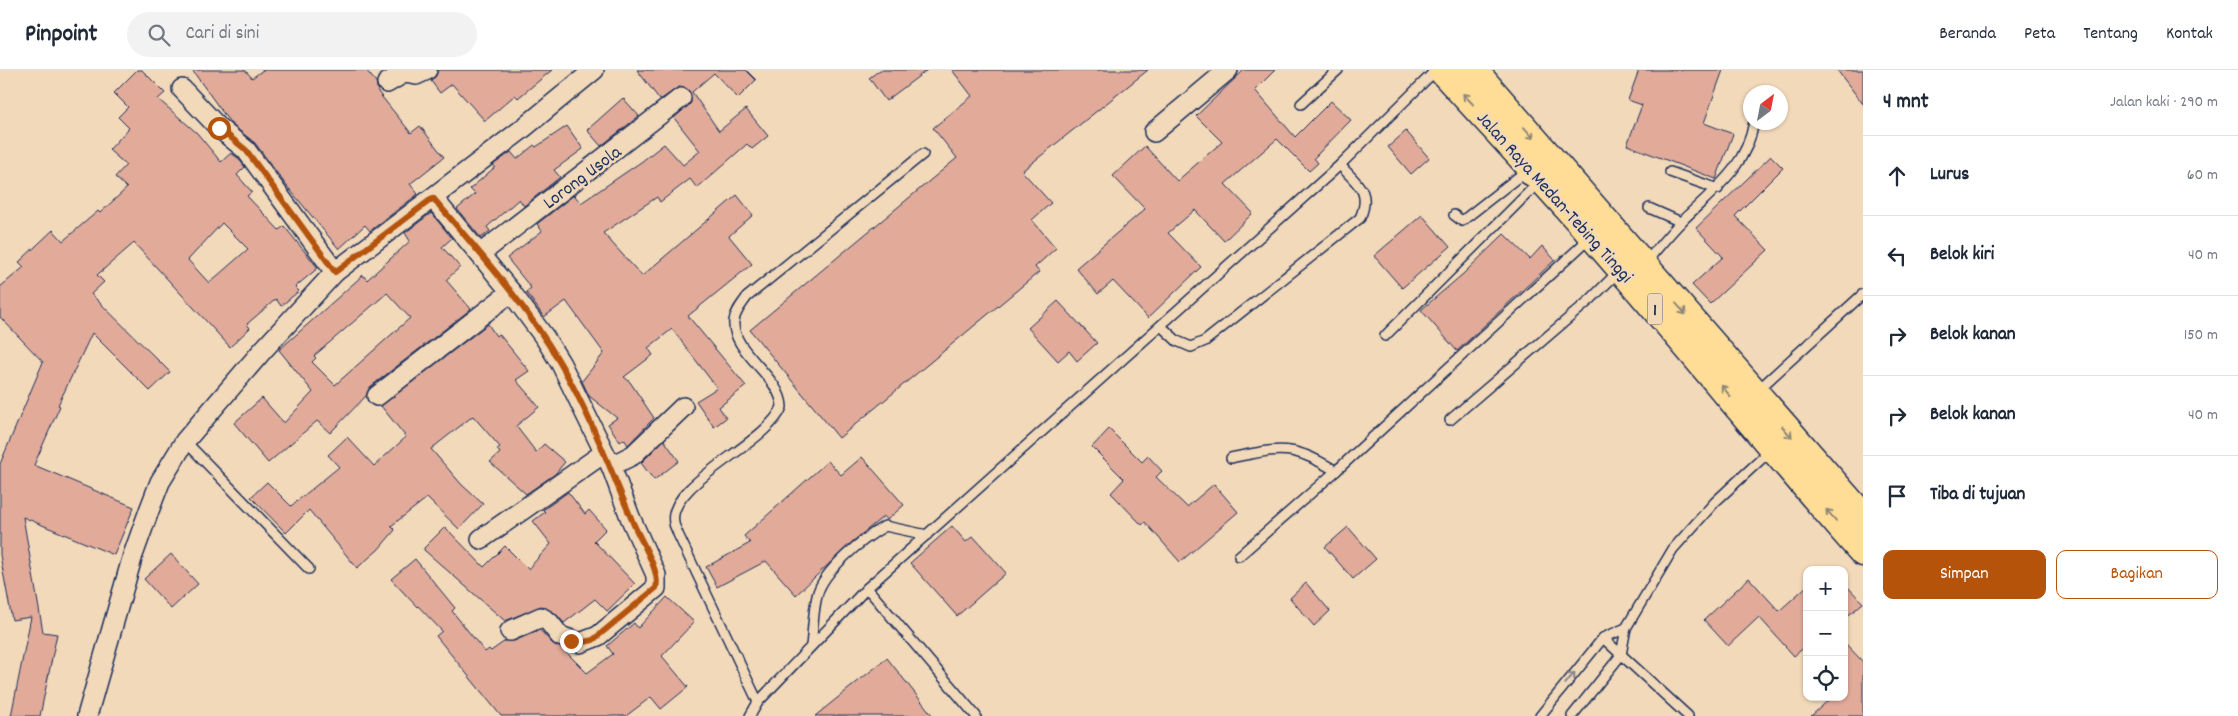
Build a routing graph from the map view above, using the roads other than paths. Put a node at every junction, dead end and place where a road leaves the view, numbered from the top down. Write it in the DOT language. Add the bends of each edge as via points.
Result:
graph roads {
  1 [pos="426,70"];
  2 [pos="594,70"];
  3 [pos="1228,70"];
  4 [pos="1338,70"];
  5 [pos="1436,70"];
  6 [pos="1442,70"];
  7 [pos="1473,70"];
  8 [pos="387,83"];
  9 [pos="182,90"];
  10 [pos="681,98"];
  11 [pos="1302,104"];
  12 [pos="1752,130"];
  13 [pos="1154,132"];
  14 [pos="923,154"];
  15 [pos="1340,165"];
  16 [pos="1670,172"];
  17 [pos="1538,183"];
  18 [pos="1718,189"];
  19 [pos="433,198"];
  20 [pos="1649,208"];
  21 [pos="1454,216"];
  22 [pos="1681,222"];
  23 [pos="1593,236"];
  24 [pos="480,254"];
  25 [pos="1632,267"];
  26 [pos="335,272"];
  27 [pos="510,292"];
  28 [pos="1863,294"];
  29 [pos="1161,326"];
  30 [pos="1385,336"];
  31 [pos="1754,394"];
  32 [pos="376,396"];
  33 [pos="683,407"];
  34 [pos="1450,420"];
  35 [pos="185,441"];
  36 [pos="1772,449"];
  37 [pos="1232,458"];
  38 [pos="608,460"];
  39 [pos="1336,471"];
  40 [pos="1863,517"];
  41 [pos="927,535"];
  42 [pos="481,538"];
  43 [pos="1863,552"];
  44 [pos="1239,556"];
  45 [pos="309,569"];
  46 [pos="867,588"];
  47 [pos="1626,628"];
  48 [pos="510,631"];
  49 [pos="1602,638"];
  50 [pos="811,646"];
  51 [pos="1621,655"];
  52 [pos="758,702"];
  53 [pos="87,716"];
  54 [pos="750,716"];
  55 [pos="976,716"];
  56 [pos="1540,716"];
  57 [pos="1572,716"];
  58 [pos="1688,716"];
  1 -- 8 [label="street" via="416,76 404,73"];
  2 -- 19 [label="street"];
  3 -- 13 [label="street"];
  4 -- 11 [label="lane"];
  5 -- 15 [label="lane"];
  17 -- 6 [label="highway, Jalan Raya Medan-Tebing Tinggi / 1, one-way"];
  7 -- 25 [label="highway, Jalan Raya Medan-Tebing Tinggi / 1, one-way"];
  9 -- 26 [label="street" via="246,150"];
  10 -- 24 [label="street, Lorong Usola"];
  12 -- 18 [label="lane" via="1744,155"];
  14 -- 52 [label="lane" via="747,297 734,321 736,332 742,346 779,392 782,407 771,425 685,492 675,509 674,522 678,534"];
  15 -- 29 [label="lane"];
  15 -- 29 [label="lane" via="1363,190 1366,204 1360,218 1206,341 1191,347 1177,341"];
  16 -- 18 [label="lane"];
  17 -- 21 [label="lane" via="1521,176 1462,221"];
  17 -- 23 [label="highway, Jalan Raya Medan-Tebing Tinggi / 1"];
  17 -- 30 [label="lane"];
  18 -- 22 [label="lane"];
  19 -- 24 [label="street"];
  19 -- 26 [label="street"];
  20 -- 22 [label="lane"];
  22 -- 25 [label="lane"];
  23 -- 25 [label="highway, Jalan Raya Medan-Tebing Tinggi / 1"];
  23 -- 39 [label="lane"];
  24 -- 27 [label="street"];
  25 -- 31 [label="highway, Jalan Raya Medan-Tebing Tinggi / 1, one-way"];
  25 -- 34 [label="lane"];
  36 -- 25 [label="highway, Jalan Raya Medan-Tebing Tinggi / 1, one-way"];
  26 -- 35 [label="street"];
  27 -- 32 [label="street"];
  27 -- 38 [label="street" via="562,364"];
  28 -- 31 [label="lane"];
  29 -- 41 [label="lane"];
  31 -- 40 [label="highway, Jalan Raya Medan-Tebing Tinggi / 1, one-way"];
  33 -- 38 [label="street" via="633,455"];
  35 -- 45 [label="lane"];
  35 -- 53 [label="street" via="160,482 133,555"];
  43 -- 36 [label="highway, Jalan Raya Medan-Tebing Tinggi / 1, one-way"];
  36 -- 47 [label="lane" via="1716,502 1673,549"];
  37 -- 39 [label="lane" via="1276,450 1289,451 1304,454"];
  38 -- 42 [label="street"];
  38 -- 48 [label="street" via="656,575 656,588 598,636 587,641 580,643 560,636 541,617"];
  39 -- 44 [label="lane"];
  41 -- 46 [label="lane"];
  41 -- 50 [label="lane" via="885,526 834,566 823,579 817,595"];
  46 -- 50 [label="lane"];
  46 -- 55 [label="lane"];
  47 -- 49 [label="lane"];
  47 -- 51 [label="lane"];
  49 -- 51 [label="lane"];
  56 -- 49 [label="lane, one-way"];
  50 -- 52 [label="lane"];
  51 -- 57 [label="lane"];
  51 -- 58 [label="lane"];
  52 -- 54 [label="lane"];
}
